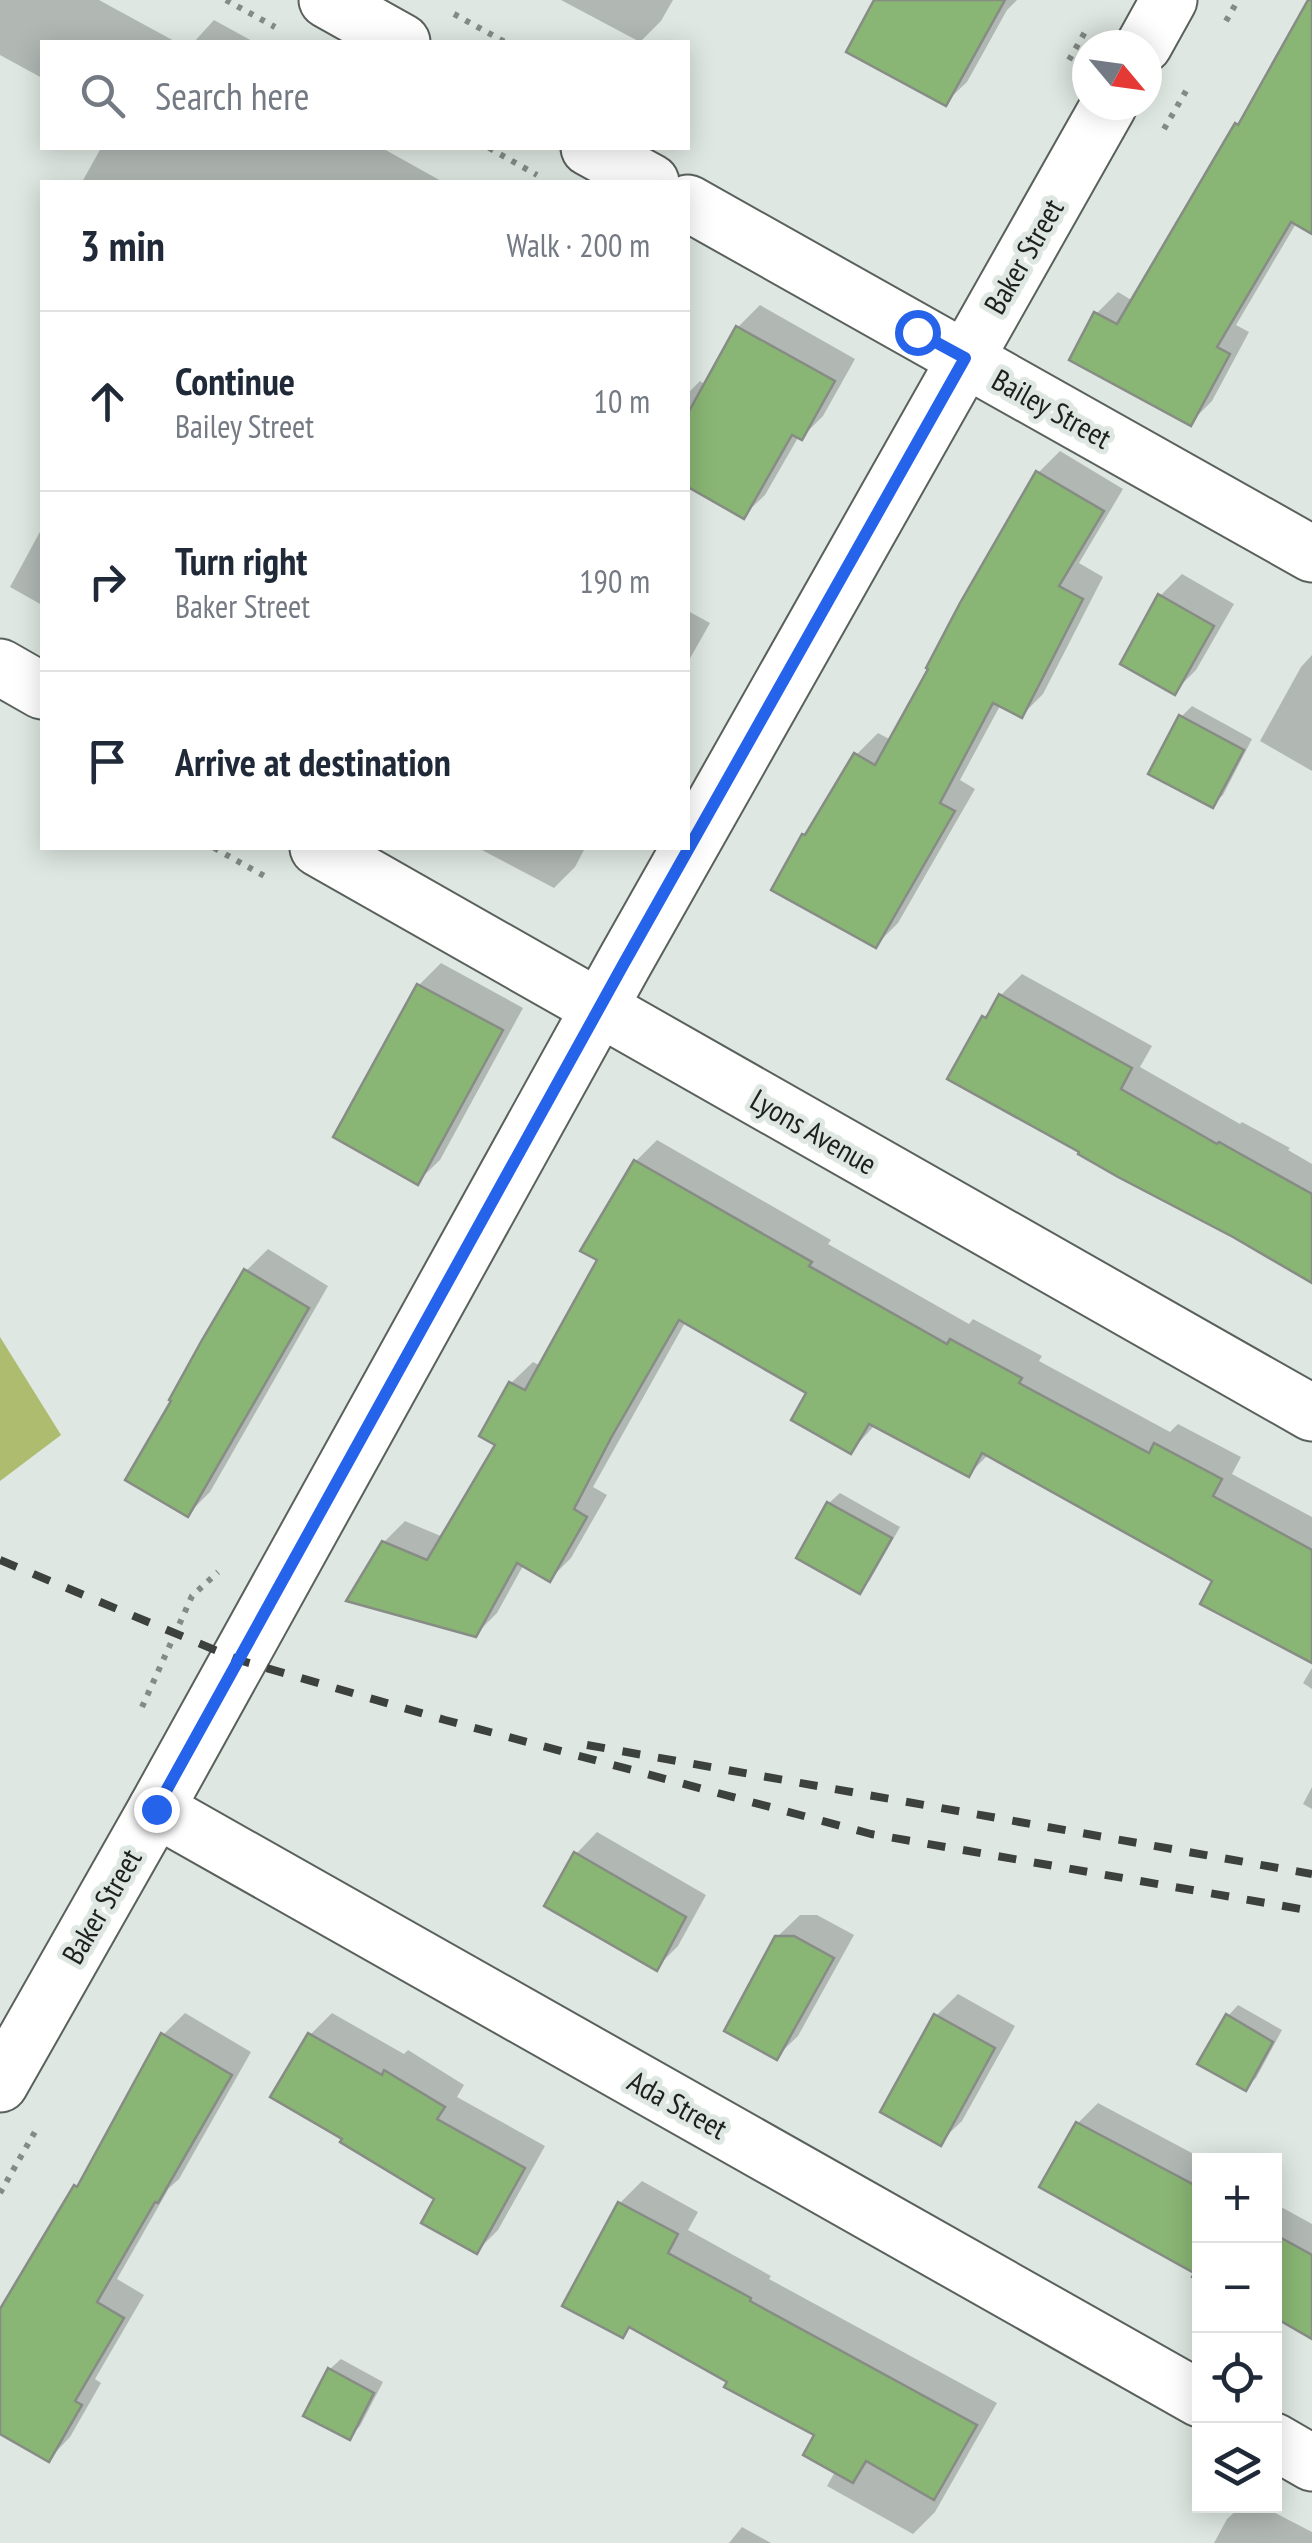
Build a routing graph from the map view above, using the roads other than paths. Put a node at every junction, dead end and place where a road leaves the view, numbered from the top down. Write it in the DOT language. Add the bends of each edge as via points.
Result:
graph roads {
  1 [pos="1169,0"];
  2 [pos="307,17"];
  3 [pos="1152,30"];
  4 [pos="394,40"];
  5 [pos="1100,120"];
  6 [pos="593,150"];
  7 [pos="647,180"];
  8 [pos="690,204"];
  9 [pos="965,358"];
  10 [pos="1312,554"];
  11 [pos="0,667"];
  12 [pos="40,690"];
  13 [pos="690,846"];
  14 [pos="322,850"];
  15 [pos="688,850"];
  16 [pos="599,1008"];
  17 [pos="1312,1413"];
  18 [pos="156,1809"];
  19 [pos="0,2084"];
  20 [pos="1192,2394"];
  21 [pos="1282,2446"];
  22 [pos="1312,2463"];
  1 -- 3 [label="street"];
  2 -- 4 [label="street"];
  5 -- 9 [label="street, Baker Street"];
  6 -- 7 [label="street"];
  8 -- 9 [label="street, Bailey Street"];
  9 -- 10 [label="street, Bailey Street"];
  9 -- 13 [label="street, Baker Street"];
  11 -- 12 [label="street"];
  14 -- 16 [label="street, Lyons Avenue"];
  15 -- 16 [label="street, Baker Street"];
  16 -- 17 [label="street, Lyons Avenue"];
  16 -- 18 [label="street, Baker Street"];
  18 -- 19 [label="street, Baker Street"];
  18 -- 20 [label="street, Ada Street"];
  21 -- 22 [label="street"];
}
